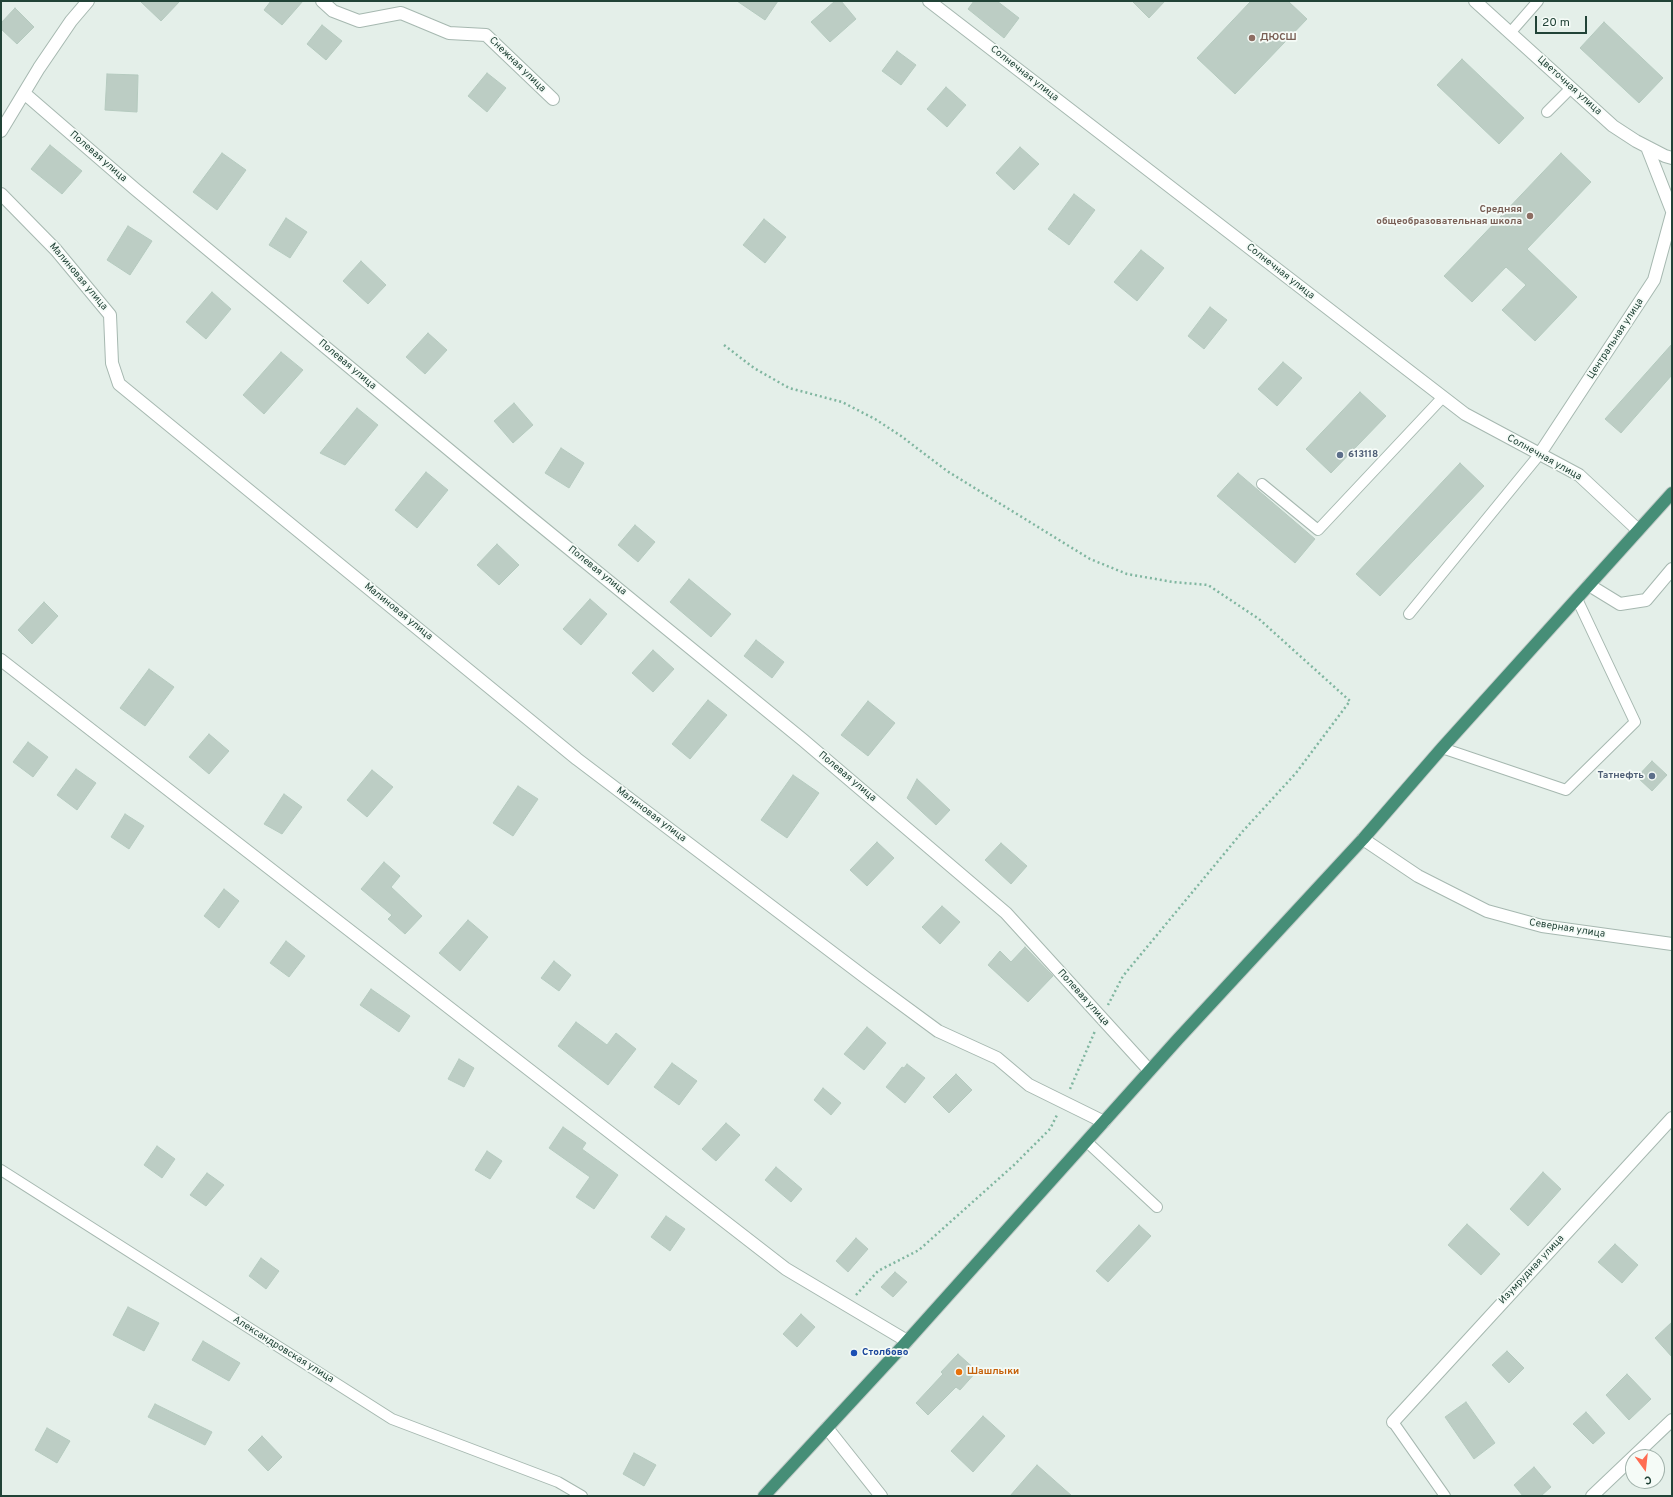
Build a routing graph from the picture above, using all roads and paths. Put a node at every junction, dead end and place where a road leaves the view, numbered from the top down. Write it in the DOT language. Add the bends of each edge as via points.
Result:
graph roads {
  1 [pos="88,1"];
  2 [pos="322,1"];
  3 [pos="929,1"];
  4 [pos="1475,1"];
  5 [pos="1538,1"];
  6 [pos="1510,33"];
  7 [pos="1571,88"];
  8 [pos="24,93"];
  9 [pos="553,100"];
  10 [pos="1547,112"];
  11 [pos="1,131"];
  12 [pos="1647,147"];
  13 [pos="1672,158"];
  14 [pos="1,194"];
  15 [pos="1672,213"];
  16 [pos="724,345"];
  17 [pos="1443,397"];
  18 [pos="1539,455"];
  19 [pos="1262,484"];
  20 [pos="1672,493"];
  21 [pos="1638,530"];
  22 [pos="1672,569"];
  23 [pos="1589,585"];
  24 [pos="1577,598"];
  25 [pos="1409,614"];
  26 [pos="1,660"];
  27 [pos="1442,748"];
  28 [pos="1363,839"];
  29 [pos="1672,944"];
  30 [pos="1101,1018"];
  31 [pos="1149,1070"];
  32 [pos="1064,1102"];
  33 [pos="1672,1118"];
  34 [pos="1104,1122"];
  35 [pos="1086,1141"];
  36 [pos="1,1170"];
  37 [pos="1157,1206"];
  38 [pos="845,1304"];
  39 [pos="907,1341"];
  40 [pos="1672,1420"];
  41 [pos="1393,1422"];
  42 [pos="827,1428"];
  43 [pos="582,1496"];
  44 [pos="764,1496"];
  45 [pos="881,1496"];
  46 [pos="1445,1496"];
  47 [pos="1592,1496"];
  1 -- 8 [label="street" via="71,21"];
  2 -- 9 [label="street, Снежная улица" via="332,11 359,21 401,12 449,33 486,35"];
  3 -- 17 [label="street, Солнечная улица"];
  4 -- 6 [label="street, Цветочная улица"];
  5 -- 6 [label="lane"];
  6 -- 7 [label="street, Цветочная улица"];
  7 -- 10 [label="lane"];
  7 -- 12 [label="street, Цветочная улица" via="1613,126"];
  8 -- 11 [label="street"];
  8 -- 30 [label="street, Полевая улица" via="135,189 803,740 1006,913"];
  12 -- 13 [label="street, Цветочная улица"];
  12 -- 15 [label="street"];
  14 -- 32 [label="street, Малиновая улица" via="56,250 110,315 112,363 118,384 577,759 938,1031 997,1058 1029,1085"];
  15 -- 18 [label="street, Центральная улица" via="1654,280"];
  16 -- 30 [label="path" via="754,368 789,388 842,402 875,419 947,471 1090,559 1126,574 1208,585 1259,619 1350,701 1296,773 1243,831 1123,976"];
  17 -- 18 [label="street, Солнечная улица" via="1465,414"];
  17 -- 19 [label="lane" via="1318,530"];
  18 -- 21 [label="street, Солнечная улица" via="1579,475"];
  18 -- 25 [label="lane"];
  20 -- 21 [label="highway"];
  21 -- 23 [label="highway"];
  22 -- 23 [label="street" via="1646,600 1620,604"];
  23 -- 24 [label="highway"];
  24 -- 27 [label="highway"];
  24 -- 27 [label="lane" via="1635,722 1566,790"];
  26 -- 38 [label="street" via="786,1269"];
  27 -- 28 [label="highway"];
  28 -- 29 [label="street, Северная улица" via="1418,876 1488,911 1542,926"];
  28 -- 31 [label="highway"];
  30 -- 31 [label="street, Полевая улица"];
  30 -- 32 [label="path"];
  31 -- 34 [label="highway"];
  32 -- 34 [label="street, Малиновая улица"];
  32 -- 38 [label="path" via="1050,1129 1014,1165 919,1250 878,1271"];
  33 -- 41 [label="street, Изумрудная улица"];
  34 -- 35 [label="highway"];
  35 -- 37 [label="lane"];
  35 -- 39 [label="highway"];
  36 -- 43 [label="lane, Александровская улица" via="392,1418 558,1482"];
  38 -- 39 [label="street"];
  39 -- 42 [label="highway"];
  40 -- 47 [label="street"];
  41 -- 46 [label="lane"];
  42 -- 44 [label="highway"];
  42 -- 45 [label="street"];
}
